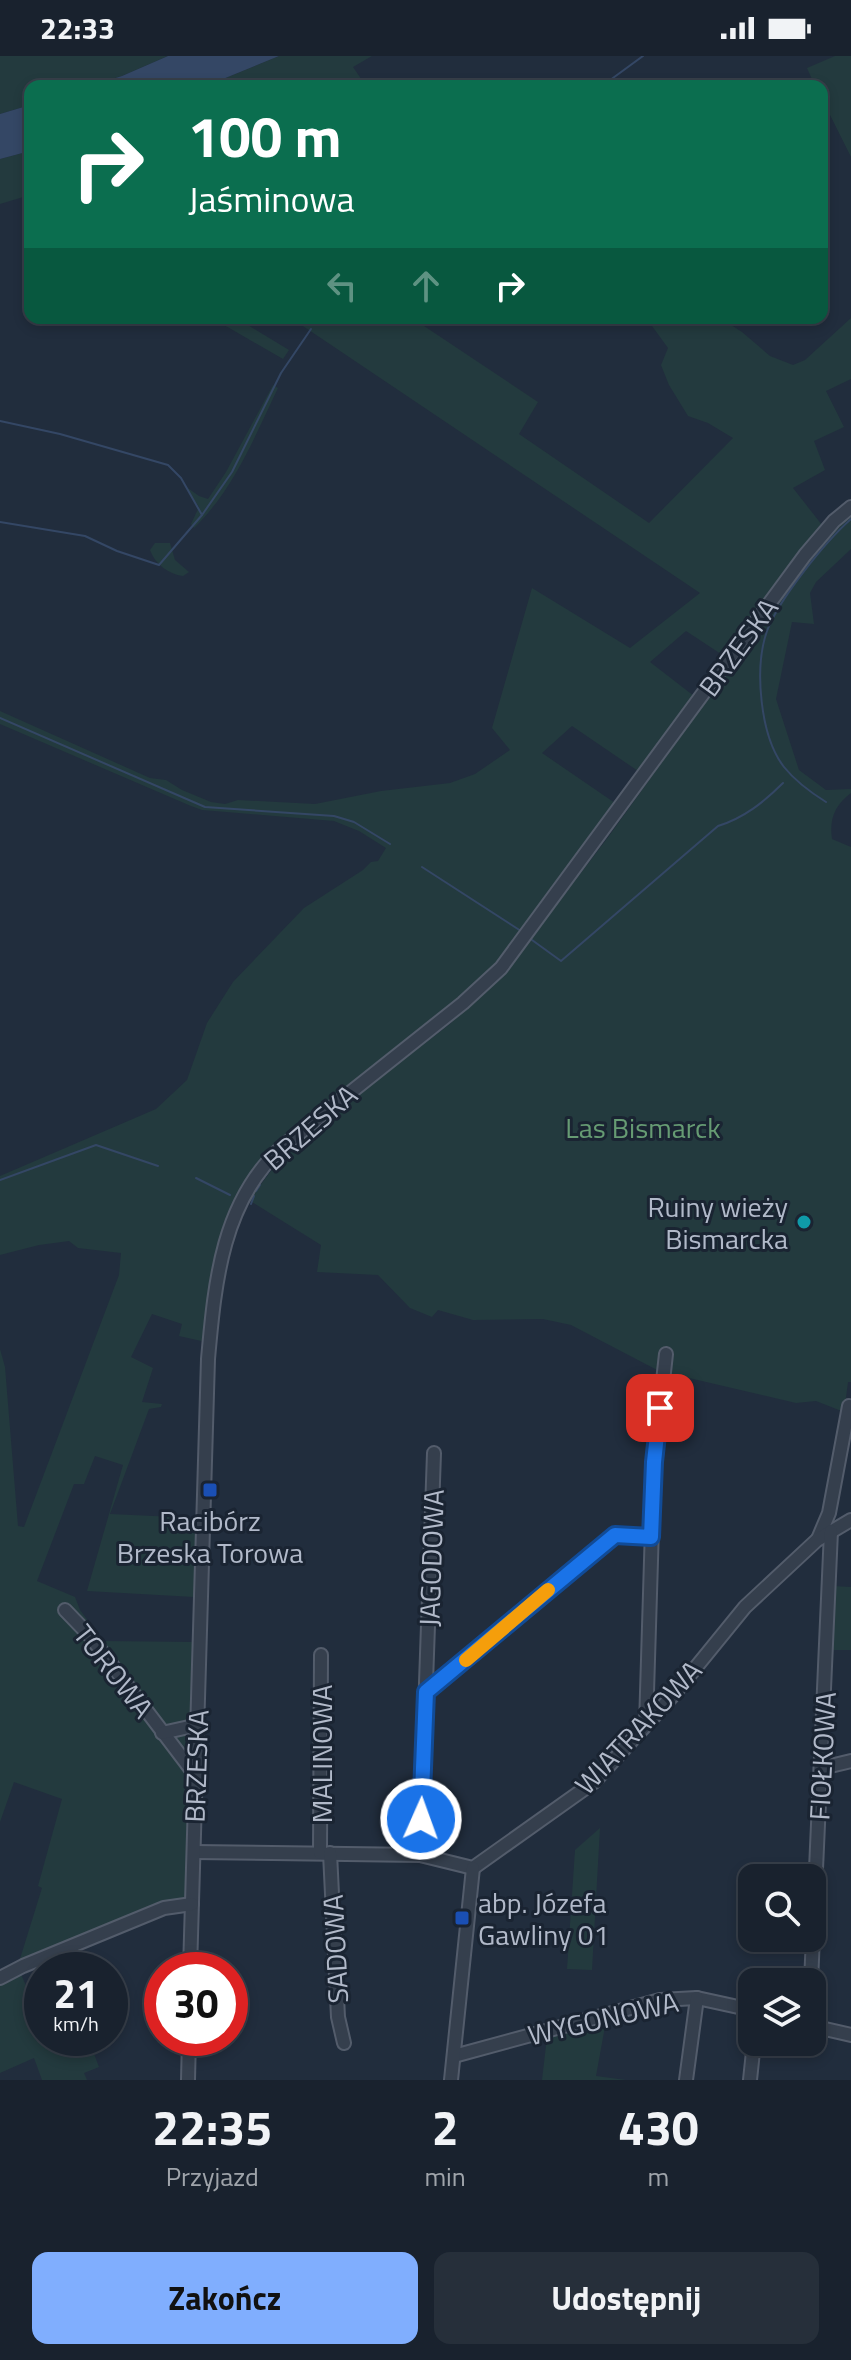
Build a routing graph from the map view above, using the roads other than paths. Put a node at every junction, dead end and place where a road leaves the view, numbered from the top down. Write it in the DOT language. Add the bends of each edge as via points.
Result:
graph roads {
  1 [pos="851,507"];
  2 [pos="666,1354"];
  3 [pos="849,1406"];
  4 [pos="434,1453"];
  5 [pos="829,1513"];
  6 [pos="841,1525"];
  7 [pos="651,1537"];
  8 [pos="817,1540"];
  9 [pos="65,1610"];
  10 [pos="321,1655"];
  11 [pos="426,1692"];
  12 [pos="198,1725"];
  13 [pos="646,1725"];
  14 [pos="162,1733"];
  15 [pos="851,1761"];
  16 [pos="822,1768"];
  17 [pos="196,1776"];
  18 [pos="194,1852"];
  19 [pos="325,1853"];
  20 [pos="420,1855"];
  21 [pos="473,1868"];
  22 [pos="192,1904"];
  23 [pos="191,1952"];
  24 [pos="812,1968"];
  25 [pos="0,1978"];
  26 [pos="697,1998"];
  27 [pos="738,2007"];
  28 [pos="826,2029"];
  29 [pos="851,2035"];
  30 [pos="344,2043"];
  31 [pos="189,2056"];
  32 [pos="454,2056"];
  33 [pos="753,2056"];
  34 [pos="188,2080"];
  35 [pos="451,2080"];
  36 [pos="686,2080"];
  37 [pos="750,2080"];
  1 -- 12 [label="street, BRZESKA" via="805,555 501,968 283,1146 246,1189 222,1256 208,1359"];
  2 -- 7 [label="street"];
  3 -- 5 [label="street, WIATRAKOWA"];
  4 -- 11 [label="street, JAGODOWA"];
  5 -- 6 [label="street"];
  5 -- 8 [label="street, WIATRAKOWA"];
  6 -- 8 [label="street, WIATRAKOWA"];
  6 -- 16 [label="street, FIOŁKOWA"];
  7 -- 11 [label="street" via="615,1535"];
  7 -- 13 [label="street"];
  8 -- 13 [label="street, WIATRAKOWA" via="745,1607"];
  9 -- 14 [label="street, TOROWA"];
  10 -- 19 [label="street, MALINOWA"];
  11 -- 20 [label="street, JAGODOWA"];
  12 -- 14 [label="street, TOROWA"];
  12 -- 17 [label="street, BRZESKA"];
  13 -- 21 [label="street, WIATRAKOWA" via="594,1782"];
  14 -- 17 [label="street, TOROWA"];
  15 -- 16 [label="street"];
  16 -- 24 [label="street, FIOŁKOWA"];
  17 -- 18 [label="street, BRZESKA"];
  18 -- 19 [label="street"];
  18 -- 22 [label="street, BRZESKA"];
  19 -- 20 [label="street"];
  19 -- 30 [label="street, SADOWA"];
  20 -- 21 [label="street"];
  21 -- 32 [label="street"];
  22 -- 23 [label="street, BRZESKA"];
  22 -- 25 [label="street" via="164,1908"];
  26 -- 27 [label="street, WYGONOWA"];
  26 -- 32 [label="street, WYGONOWA" via="660,2000"];
  26 -- 36 [label="street"];
  28 -- 29 [label="street"];
  31 -- 34 [label="street"];
  32 -- 35 [label="street"];
  33 -- 37 [label="street"];
}
